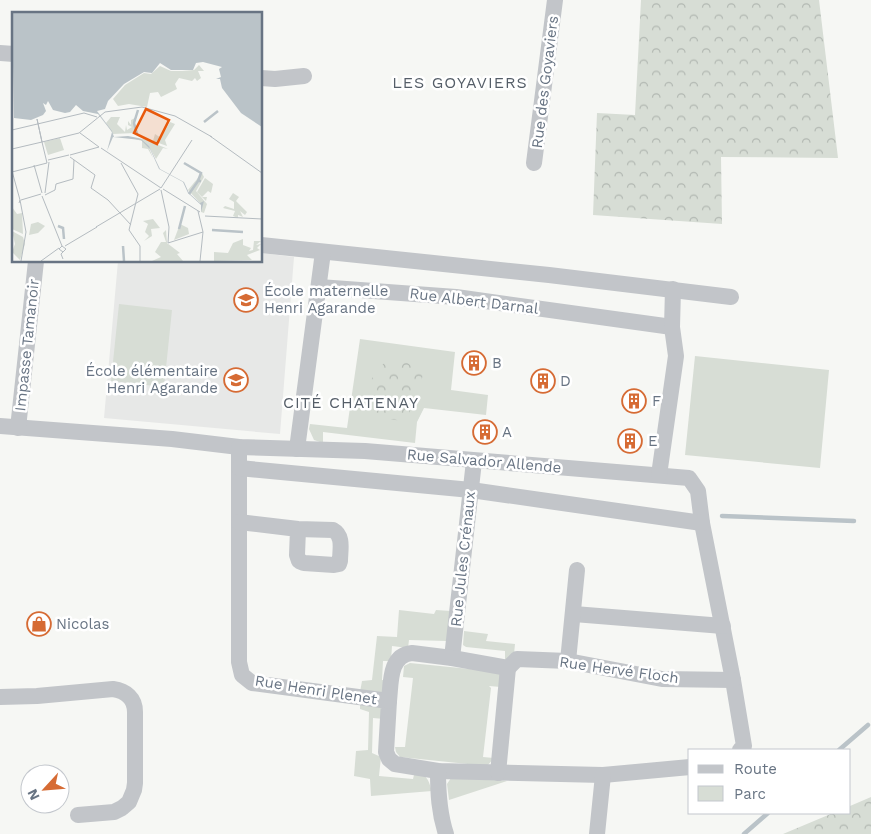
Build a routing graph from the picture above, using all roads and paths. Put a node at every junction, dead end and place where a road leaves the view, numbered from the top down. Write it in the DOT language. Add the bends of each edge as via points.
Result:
graph roads {
  1 [pos="555,0"];
  2 [pos="304,76"];
  3 [pos="262,78"];
  4 [pos="534,163"];
  5 [pos="262,245"];
  6 [pos="323,252"];
  7 [pos="36,262"];
  8 [pos="319,287"];
  9 [pos="673,290"];
  10 [pos="731,297"];
  11 [pos="672,327"];
  12 [pos="0,426"];
  13 [pos="18,428"];
  14 [pos="239,447"];
  15 [pos="297,449"];
  16 [pos="474,460"];
  17 [pos="239,468"];
  18 [pos="659,475"];
  19 [pos="471,490"];
  20 [pos="239,522"];
  21 [pos="702,523"];
  22 [pos="298,529"];
  23 [pos="577,570"];
  24 [pos="574,614"];
  25 [pos="723,626"];
  26 [pos="452,658"];
  27 [pos="568,661"];
  28 [pos="508,668"];
  29 [pos="733,680"];
  30 [pos="0,697"];
  31 [pos="389,701"];
  32 [pos="741,749"];
  33 [pos="688,767"];
  34 [pos="438,771"];
  35 [pos="498,773"];
  36 [pos="603,775"];
  37 [pos="78,815"];
  38 [pos="446,834"];
  39 [pos="598,834"];
  1 -- 4 [label="street, Rue des Goyaviers"];
  2 -- 3 [label="street"];
  5 -- 6 [label="street"];
  6 -- 8 [label="street"];
  6 -- 9 [label="street"];
  7 -- 13 [label="street, Impasse Tamanoir"];
  8 -- 11 [label="street, Rue Albert Darnal" via="456,297"];
  8 -- 15 [label="street"];
  9 -- 10 [label="street"];
  9 -- 11 [label="street"];
  11 -- 18 [label="street" via="676,356"];
  12 -- 13 [label="street, Rue Salvador Allende"];
  13 -- 14 [label="street, Rue Salvador Allende"];
  14 -- 15 [label="street, Rue Salvador Allende"];
  14 -- 17 [label="street, Rue Henri Plenet"];
  15 -- 16 [label="street, Rue Salvador Allende"];
  16 -- 18 [label="street, Rue Salvador Allende"];
  16 -- 19 [label="street, Rue Jules Crénaux"];
  17 -- 19 [label="street"];
  17 -- 20 [label="street, Rue Henri Plenet"];
  18 -- 21 [label="street, Rue Salvador Allende" via="689,478 698,491"];
  19 -- 21 [label="street"];
  19 -- 26 [label="street, Rue Jules Crénaux"];
  20 -- 22 [label="street"];
  20 -- 31 [label="street, Rue Henri Plenet" via="239,662 242,675 252,683"];
  21 -- 25 [label="street, Rue Salvador Allende"];
  23 -- 24 [label="street"];
  24 -- 25 [label="street"];
  24 -- 27 [label="street"];
  25 -- 29 [label="street, Rue Salvador Allende"];
  26 -- 28 [label="street"];
  26 -- 31 [label="street" via="406,653 392,670"];
  27 -- 28 [label="street, Rue Hervé Floch" via="518,659"];
  27 -- 29 [label="street, Rue Hervé Floch" via="662,679"];
  28 -- 35 [label="street"];
  29 -- 32 [label="street, Rue Salvador Allende" via="744,746"];
  30 -- 37 [label="street" via="113,689 124,691 131,698 136,712 132,796 118,810"];
  31 -- 34 [label="street, Rue Henri Plenet" via="385,748 389,759 400,766"];
  33 -- 36 [label="street"];
  34 -- 35 [label="street"];
  34 -- 38 [label="street" via="441,819"];
  35 -- 36 [label="street"];
  36 -- 39 [label="street"];
}
